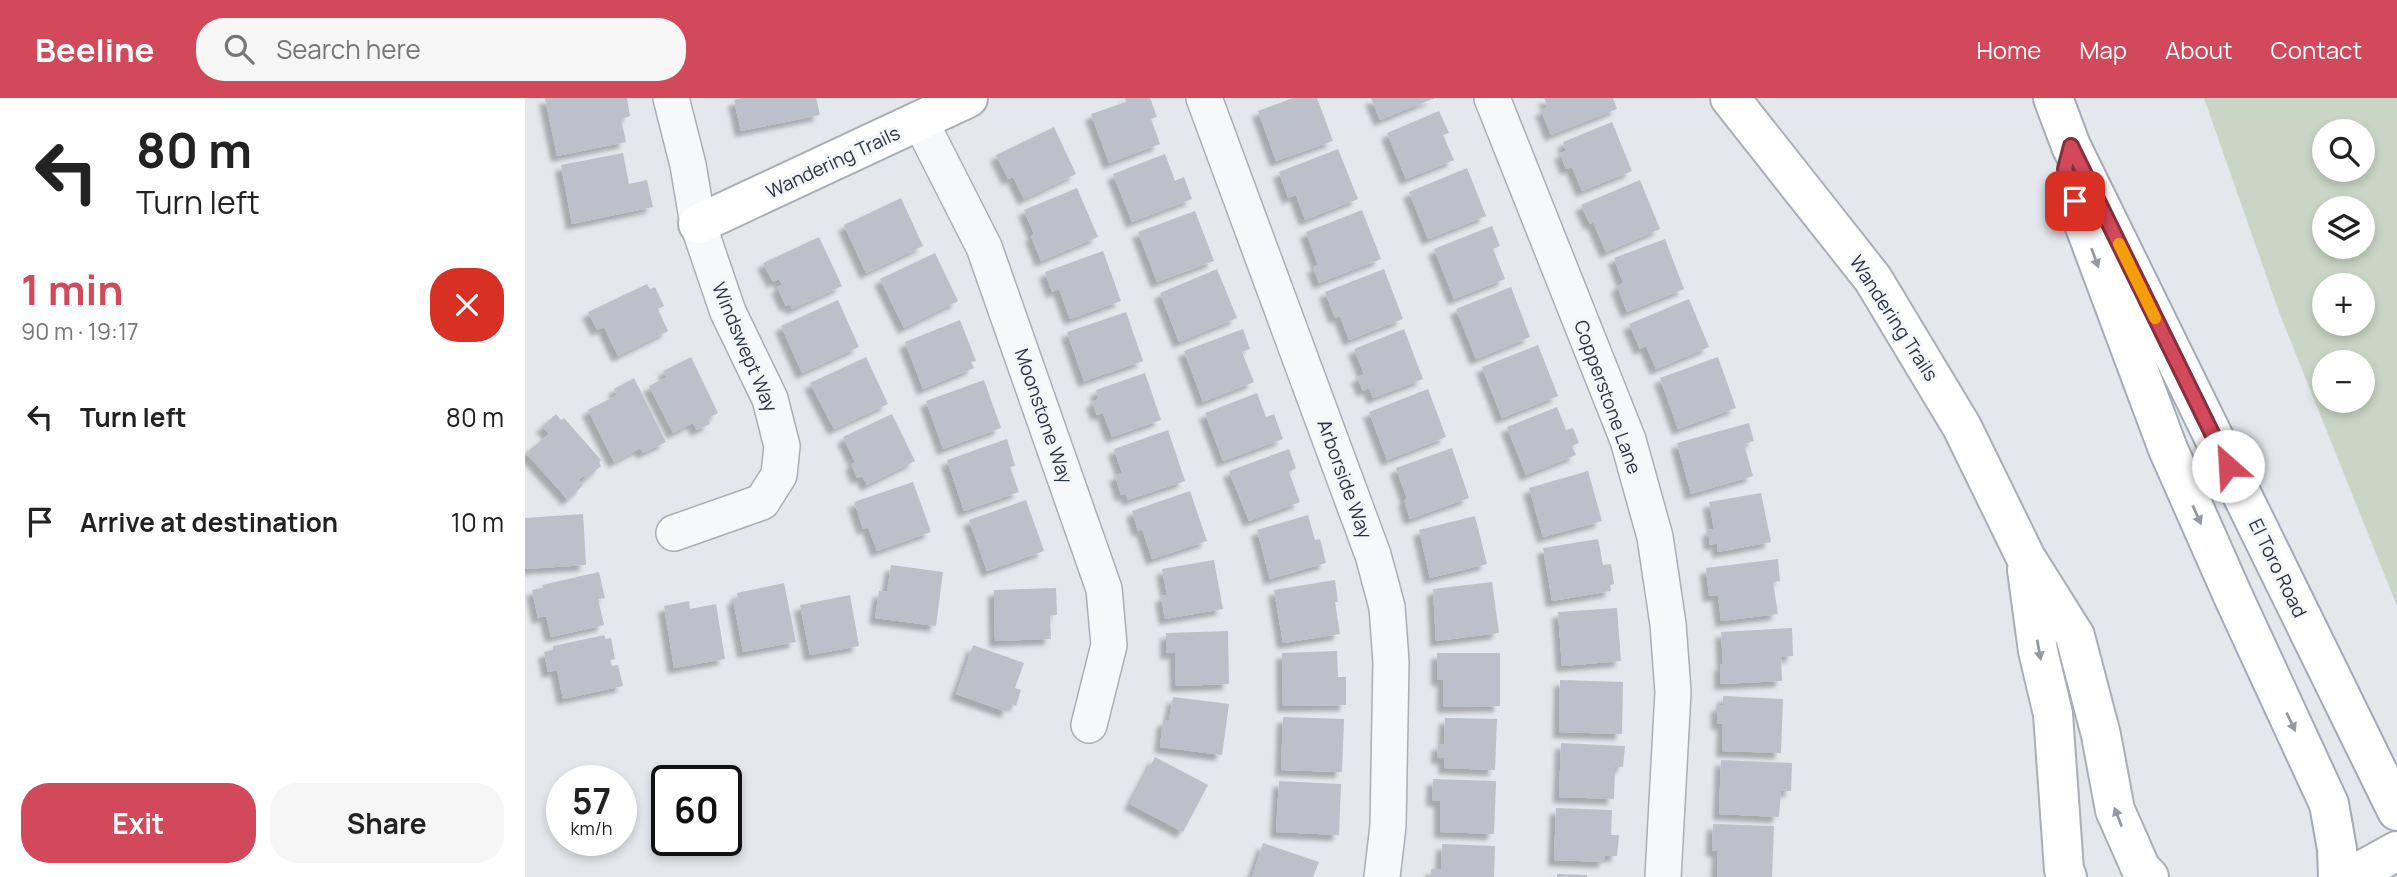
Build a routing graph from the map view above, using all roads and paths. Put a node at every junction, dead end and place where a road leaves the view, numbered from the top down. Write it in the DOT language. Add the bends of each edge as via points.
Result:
graph roads {
  1 [pos="671,98"];
  2 [pos="968,98"];
  3 [pos="1204,98"];
  4 [pos="1492,98"];
  5 [pos="1730,98"];
  6 [pos="2053,98"];
  7 [pos="920,121"];
  8 [pos="2071,146"];
  9 [pos="698,224"];
  10 [pos="674,533"];
  11 [pos="2026,558"];
  12 [pos="1089,725"];
  13 [pos="2397,811"];
  14 [pos="2397,851"];
  15 [pos="1382,877"];
  16 [pos="1663,877"];
  17 [pos="2067,877"];
  18 [pos="2149,877"];
  19 [pos="2338,877"];
  20 [pos="2350,877"];
  1 -- 9 [label="street, Windswept Way"];
  2 -- 7 [label="street, Wandering Trails"];
  3 -- 15 [label="street, Arborside Way" via="1373,555 1387,607 1391,662 1388,826"];
  4 -- 16 [label="street, Copperstone Lane" via="1628,440 1655,537 1673,692"];
  5 -- 11 [label="street, Wandering Trails" via="1873,279 1962,427"];
  6 -- 8 [label="street, El Toro Road"];
  7 -- 9 [label="street, Wandering Trails"];
  7 -- 12 [label="street, Moonstone Way" via="985,247 1104,589 1109,645"];
  8 -- 13 [label="street, El Toro Road"];
  8 -- 19 [label="street, one-way" via="2066,177 2168,449 2329,804"];
  9 -- 10 [label="street, Windswept Way" via="728,312 770,399 782,446 779,475 762,502"];
  11 -- 17 [label="street, Wandering Trails, one-way" via="2038,651 2053,714"];
  18 -- 11 [label="street, Wandering Trails, one-way" via="2141,869 2115,810 2075,636"];
  14 -- 20 [label="street"];
}
